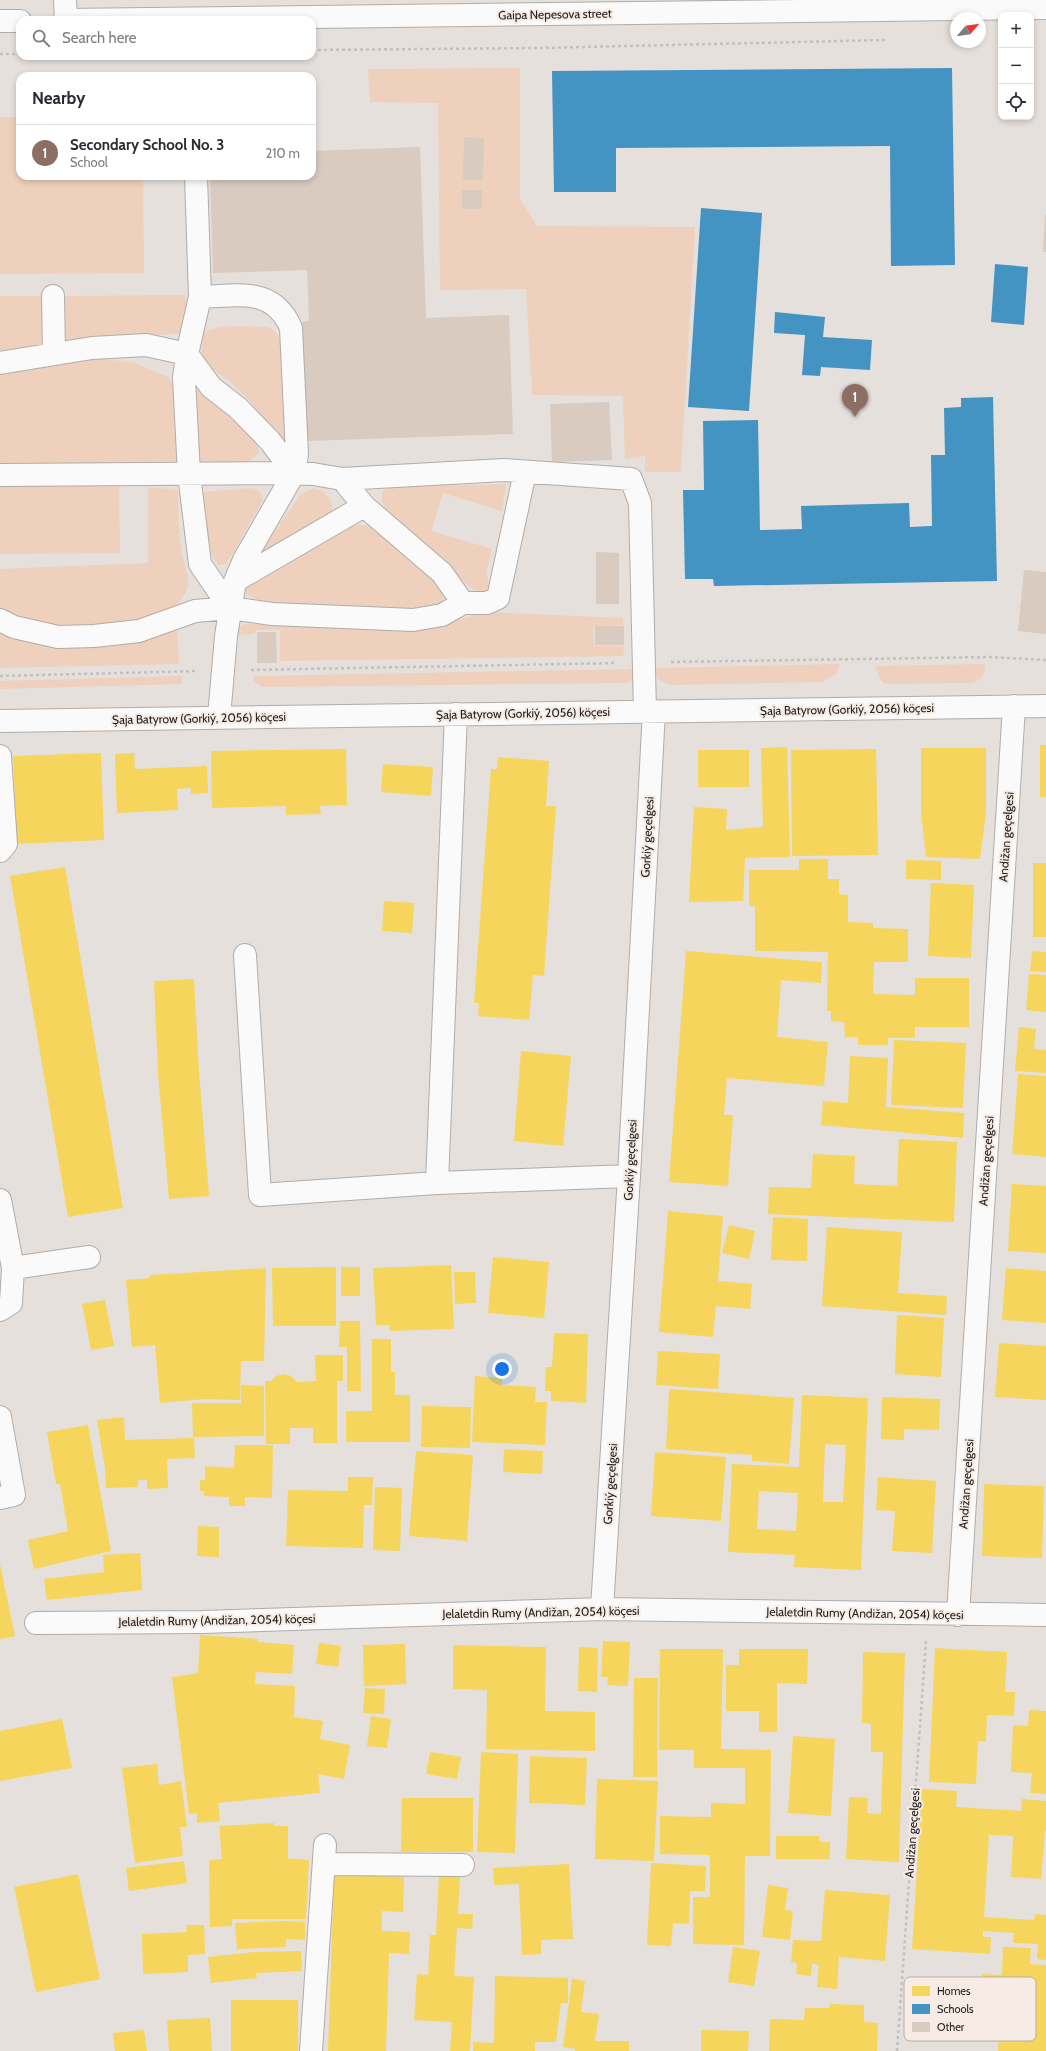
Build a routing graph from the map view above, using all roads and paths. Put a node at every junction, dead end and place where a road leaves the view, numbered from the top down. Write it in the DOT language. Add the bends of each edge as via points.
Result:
graph roads {
  1 [pos="65,0"];
  2 [pos="757,6"];
  3 [pos="1046,8"];
  4 [pos="65,16"];
  5 [pos="263,16"];
  6 [pos="0,21"];
  7 [pos="16,21"];
  8 [pos="893,40"];
  9 [pos="316,50"];
  10 [pos="0,54"];
  11 [pos="16,54"];
  12 [pos="196,180"];
  13 [pos="53,296"];
  14 [pos="200,297"];
  15 [pos="54,353"];
  16 [pos="187,354"];
  17 [pos="0,363"];
  18 [pos="525,472"];
  19 [pos="294,473"];
  20 [pos="189,474"];
  21 [pos="0,475"];
  22 [pos="342,479"];
  23 [pos="364,506"];
  24 [pos="235,581"];
  25 [pos="463,603"];
  26 [pos="230,608"];
  27 [pos="0,620"];
  28 [pos="1046,660"];
  29 [pos="644,662"];
  30 [pos="223,671"];
  31 [pos="0,676"];
  32 [pos="1014,706"];
  33 [pos="1046,706"];
  34 [pos="650,711"];
  35 [pos="456,714"];
  36 [pos="220,717"];
  37 [pos="0,721"];
  38 [pos="0,756"];
  39 [pos="0,851"];
  40 [pos="244,955"];
  41 [pos="629,1176"];
  42 [pos="437,1183"];
  43 [pos="0,1200"];
  44 [pos="89,1257"];
  45 [pos="13,1268"];
  46 [pos="0,1310"];
  47 [pos="0,1417"];
  48 [pos="0,1498"];
  49 [pos="602,1609"];
  50 [pos="927,1614"];
  51 [pos="958,1615"];
  52 [pos="1046,1615"];
  53 [pos="36,1622"];
  54 [pos="463,1865"];
  55 [pos="311,2051"];
  56 [pos="897,2051"];
  1 -- 4 [label="street"];
  2 -- 3 [label="street, Gaipa Nepesova street"];
  2 -- 5 [label="street, Gaipa Nepesova street"];
  6 -- 7 [label="street"];
  8 -- 9 [label="path"];
  10 -- 11 [label="path"];
  12 -- 14 [label="street"];
  13 -- 15 [label="street"];
  14 -- 16 [label="street"];
  14 -- 19 [label="street" via="256,296 274,305 285,315 291,328 297,454"];
  15 -- 16 [label="street" via="146,345"];
  15 -- 17 [label="street"];
  16 -- 19 [label="street" via="211,387 238,408 270,440"];
  16 -- 20 [label="street" via="184,378"];
  18 -- 22 [label="street" via="504,470"];
  18 -- 25 [label="street" via="498,598 487,603"];
  18 -- 29 [label="street, Gorkiý geçelgesi" via="631,479 640,503"];
  19 -- 20 [label="street"];
  19 -- 22 [label="street"];
  19 -- 24 [label="street" via="244,560"];
  20 -- 21 [label="street"];
  20 -- 26 [label="street" via="200,564"];
  22 -- 23 [label="street"];
  23 -- 24 [label="street"];
  23 -- 25 [label="street" via="442,573"];
  24 -- 26 [label="street"];
  25 -- 26 [label="street" via="442,615 413,620 272,614"];
  26 -- 27 [label="street" via="195,610 139,631 94,636 58,637 14,627"];
  26 -- 30 [label="street"];
  28 -- 29 [label="path" via="988,657"];
  29 -- 30 [label="path"];
  29 -- 34 [label="street, Gorkiý geçelgesi"];
  30 -- 31 [label="path"];
  30 -- 36 [label="street"];
  32 -- 33 [label="street, Şaja Batyrow (Gorkiý, 2056) köçesi"];
  32 -- 34 [label="street, Şaja Batyrow (Gorkiý, 2056) köçesi"];
  32 -- 51 [label="street, Andižan geçelgesi"];
  34 -- 35 [label="street, Şaja Batyrow (Gorkiý, 2056) köçesi"];
  34 -- 41 [label="street, Gorkiý geçelgesi"];
  35 -- 36 [label="street, Şaja Batyrow (Gorkiý, 2056) köçesi"];
  35 -- 42 [label="street"];
  36 -- 37 [label="street, Şaja Batyrow (Gorkiý, 2056) köçesi"];
  38 -- 39 [label="street" via="6,844"];
  40 -- 42 [label="street" via="260,1195"];
  41 -- 42 [label="street"];
  41 -- 49 [label="street, Gorkiý geçelgesi"];
  43 -- 45 [label="street"];
  44 -- 45 [label="street"];
  45 -- 46 [label="street" via="11,1303"];
  47 -- 48 [label="street" via="14,1495"];
  49 -- 50 [label="street, Jelaletdin Rumy (Andižan, 2054) köçesi"];
  49 -- 53 [label="street, Jelaletdin Rumy (Andižan, 2054) köçesi" via="203,1622"];
  50 -- 51 [label="street, Jelaletdin Rumy (Andižan, 2054) köçesi"];
  50 -- 56 [label="path, Andižan geçelgesi"];
  51 -- 52 [label="street, Jelaletdin Rumy (Andižan, 2054) köçesi"];
  54 -- 55 [label="street" via="325,1854"];
}
